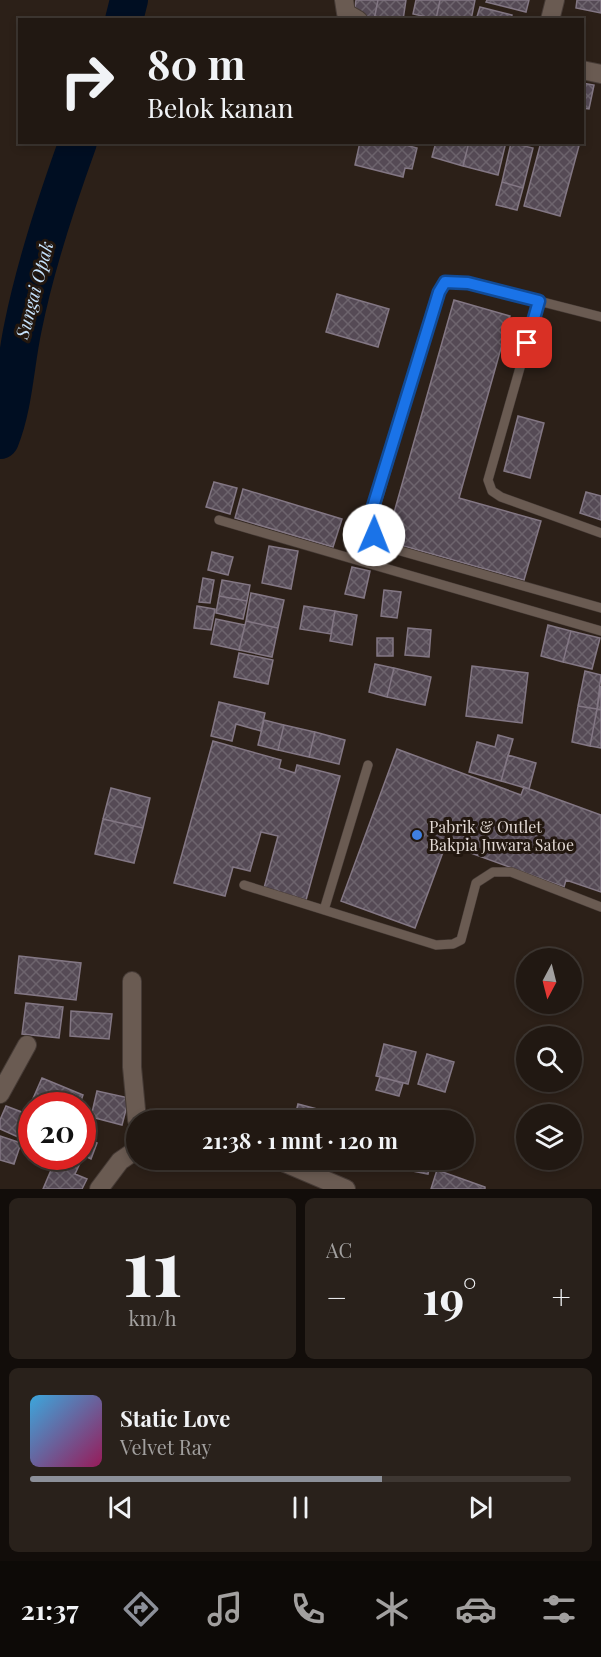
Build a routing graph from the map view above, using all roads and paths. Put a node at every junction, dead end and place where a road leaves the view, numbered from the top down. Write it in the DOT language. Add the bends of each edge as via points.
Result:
graph roads {
  1 [pos="344,0"];
  2 [pos="555,0"];
  3 [pos="355,18"];
  4 [pos="550,18"];
  5 [pos="584,70"];
  6 [pos="601,74"];
  7 [pos="539,301"];
  8 [pos="601,318"];
  9 [pos="219,520"];
  10 [pos="601,532"];
  11 [pos="601,609"];
  12 [pos="601,631"];
  13 [pos="368,765"];
  14 [pos="244,885"];
  15 [pos="601,907"];
  16 [pos="324,910"];
  17 [pos="132,981"];
  18 [pos="27,1045"];
  19 [pos="0,1094"];
  20 [pos="136,1110"];
  21 [pos="126,1157"];
  22 [pos="301,1170"];
  23 [pos="99,1189"];
  24 [pos="346,1189"];
  1 -- 3 [label="street" via="346,13"];
  2 -- 4 [label="street"];
  5 -- 6 [label="street"];
  7 -- 8 [label="lane"];
  7 -- 10 [label="lane" via="488,480 501,497"];
  7 -- 11 [label="lane" via="468,283 445,282 432,314 371,523 374,535 397,550"];
  9 -- 12 [label="lane"];
  13 -- 16 [label="lane"];
  14 -- 16 [label="lane"];
  15 -- 16 [label="lane" via="511,872 493,872 476,883 461,940 436,945"];
  17 -- 20 [label="street"];
  18 -- 19 [label="street"];
  21 -- 23 [label="street"];
  22 -- 24 [label="street"];
}
